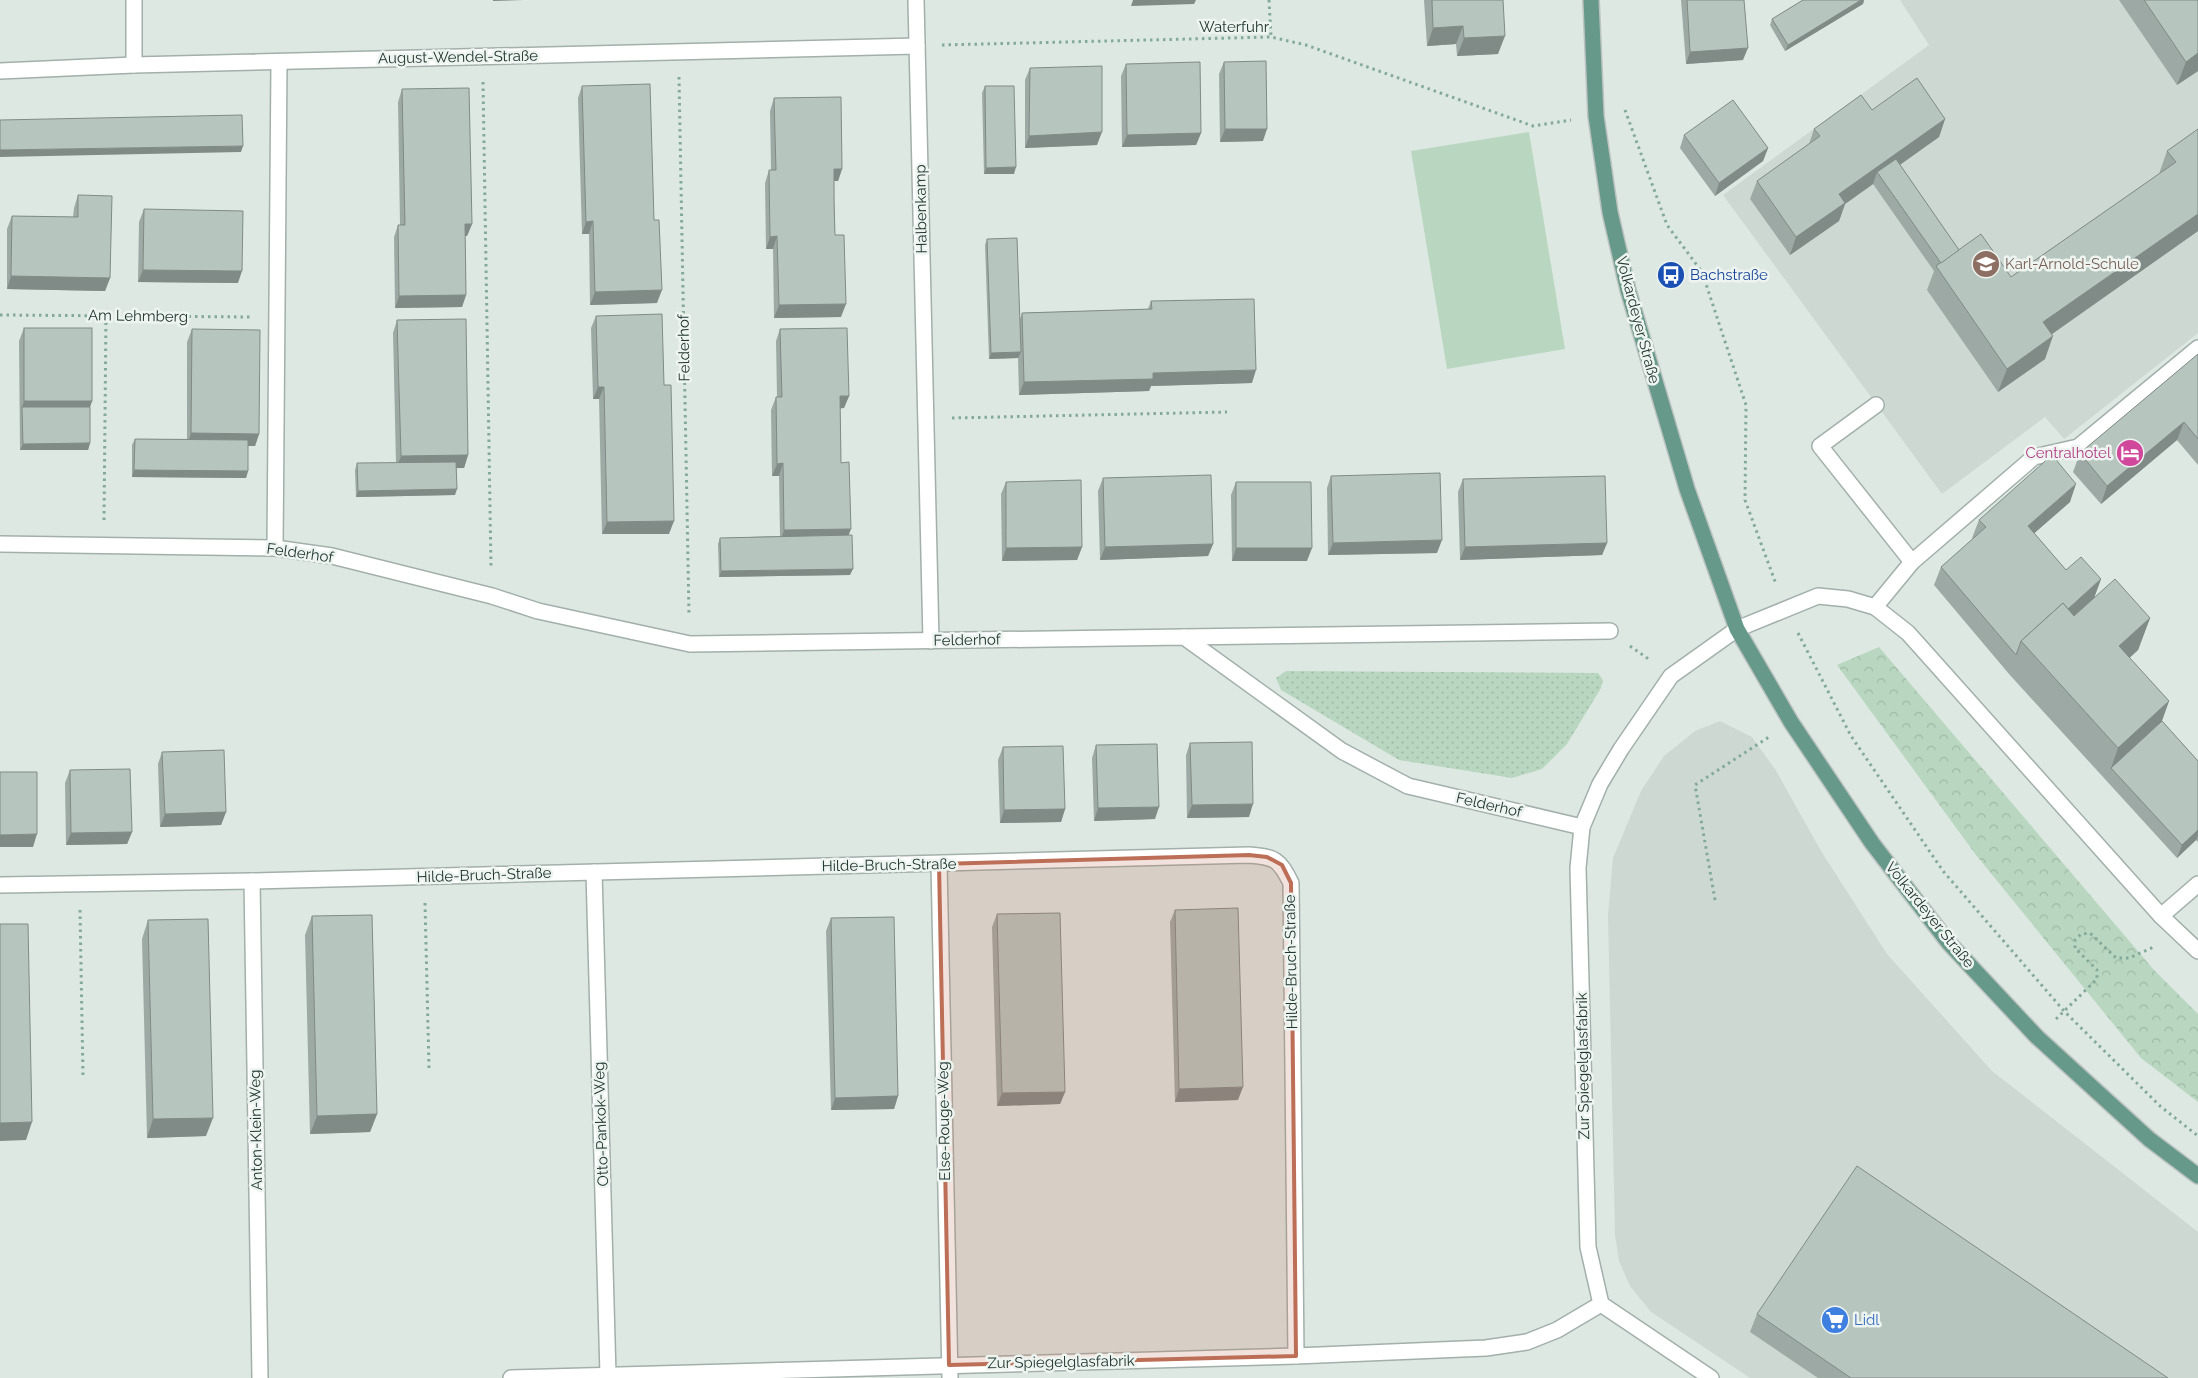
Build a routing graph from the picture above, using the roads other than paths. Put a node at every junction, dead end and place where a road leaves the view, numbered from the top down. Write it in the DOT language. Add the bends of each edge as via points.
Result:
graph roads {
  1 [pos="134,0"];
  2 [pos="916,0"];
  3 [pos="1591,0"];
  4 [pos="917,46"];
  5 [pos="279,62"];
  6 [pos="134,65"];
  7 [pos="0,71"];
  8 [pos="2198,348"];
  9 [pos="1876,405"];
  10 [pos="0,544"];
  11 [pos="275,548"];
  12 [pos="1912,562"];
  13 [pos="1875,607"];
  14 [pos="1737,628"];
  15 [pos="1610,632"];
  16 [pos="1184,637"];
  17 [pos="931,641"];
  18 [pos="1582,827"];
  19 [pos="939,864"];
  20 [pos="594,872"];
  21 [pos="252,881"];
  22 [pos="2198,884"];
  23 [pos="0,885"];
  24 [pos="2161,916"];
  25 [pos="2198,951"];
  26 [pos="2198,1176"];
  27 [pos="1601,1304"];
  28 [pos="1296,1356"];
  29 [pos="949,1371"];
  30 [pos="608,1375"];
  31 [pos="260,1378"];
  32 [pos="511,1378"];
  33 [pos="1711,1378"];
  1 -- 6 [label="street"];
  2 -- 4 [label="street, Halbenkamp"];
  3 -- 14 [label="main road, Volkardeyer Straße" via="1596,116 1610,212 1628,290 1687,489"];
  4 -- 5 [label="street, August-Wendel-Straße"];
  4 -- 17 [label="street, Halbenkamp"];
  5 -- 6 [label="street, August-Wendel-Straße"];
  5 -- 11 [label="street"];
  6 -- 7 [label="street, August-Wendel-Straße"];
  8 -- 12 [label="street" via="2078,447 2034,457"];
  9 -- 12 [label="street" via="1820,446"];
  10 -- 11 [label="street, Felderhof"];
  11 -- 17 [label="street, Felderhof" via="332,556 492,596 538,611 690,644"];
  12 -- 13 [label="street"];
  13 -- 14 [label="street" via="1848,599 1818,596"];
  13 -- 24 [label="street" via="1908,633"];
  14 -- 18 [label="street" via="1671,676 1600,784"];
  14 -- 26 [label="main road, Volkardeyer Straße" via="1791,722 1872,843 1948,942 2037,1037 2149,1139"];
  15 -- 16 [label="street, Felderhof"];
  16 -- 17 [label="street, Felderhof"];
  16 -- 18 [label="street, Felderhof" via="1342,751 1408,786"];
  18 -- 27 [label="street, Zur Spiegelglasfabrik" via="1578,868 1588,1246"];
  19 -- 20 [label="street, Hilde-Bruch-Straße"];
  19 -- 28 [label="street, Hilde-Bruch-Straße" via="1249,855 1267,857 1282,865 1291,883"];
  19 -- 29 [label="street, Else-Rouge-Weg"];
  20 -- 21 [label="street, Hilde-Bruch-Straße"];
  20 -- 30 [label="street, Otto-Pankok-Weg"];
  21 -- 23 [label="street, Hilde-Bruch-Straße"];
  21 -- 31 [label="street, Anton-Klein-Weg"];
  22 -- 24 [label="street"];
  24 -- 25 [label="street"];
  27 -- 28 [label="street, Zur Spiegelglasfabrik" via="1557,1330 1527,1342 1486,1348"];
  27 -- 33 [label="street"];
  28 -- 29 [label="street, Zur Spiegelglasfabrik"];
  29 -- 30 [label="street, Zur Spiegelglasfabrik"];
  30 -- 32 [label="street, Zur Spiegelglasfabrik"];
}
